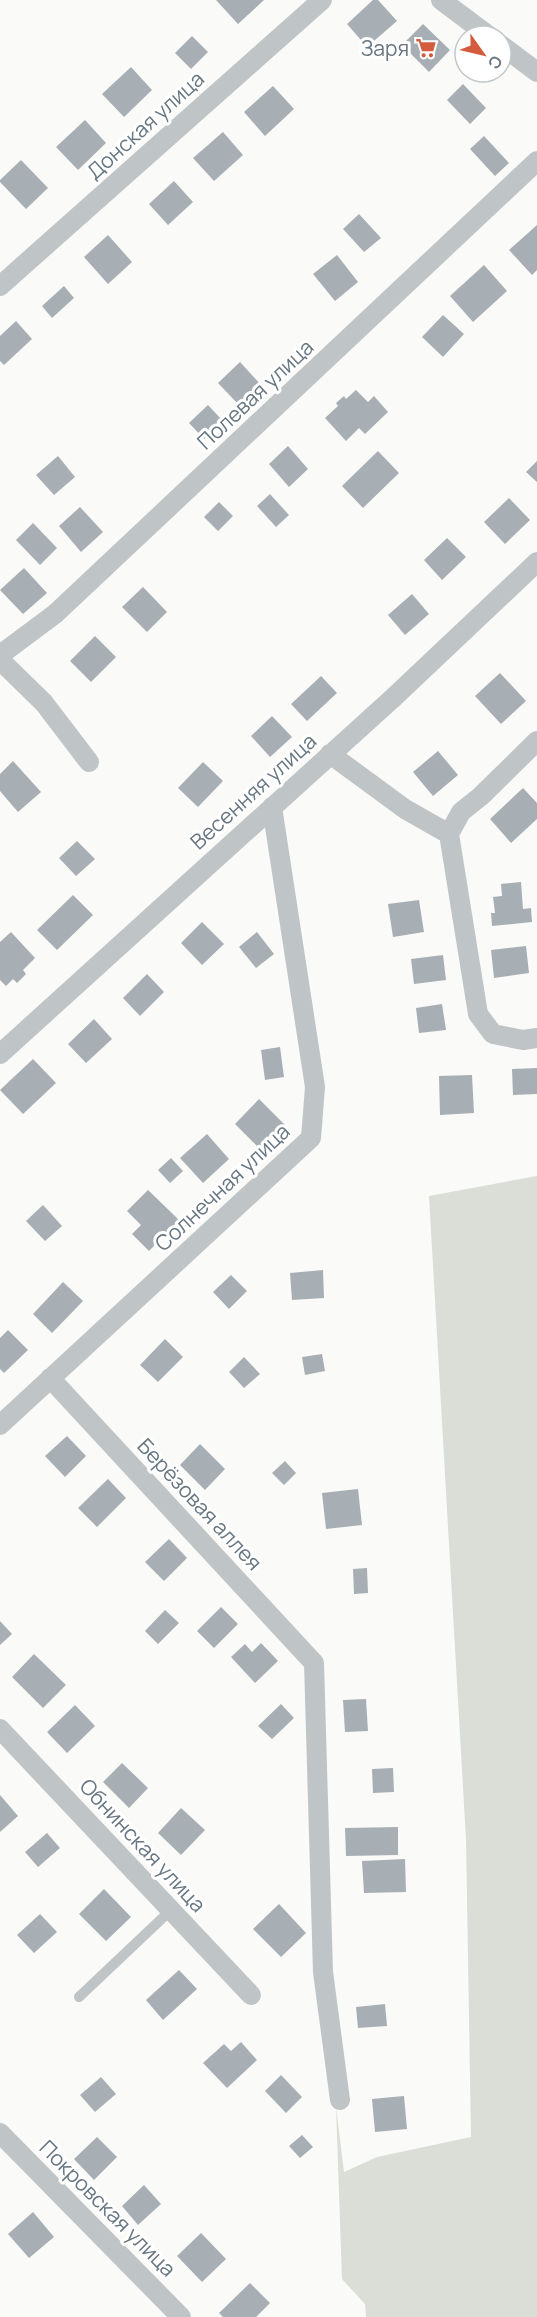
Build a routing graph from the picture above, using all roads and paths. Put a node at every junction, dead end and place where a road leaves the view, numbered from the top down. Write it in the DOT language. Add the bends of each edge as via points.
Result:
graph roads {
  1 [pos="322,0"];
  2 [pos="441,0"];
  3 [pos="473,24"];
  4 [pos="513,54"];
  5 [pos="537,72"];
  6 [pos="537,161"];
  7 [pos="0,286"];
  8 [pos="537,562"];
  9 [pos="0,655"];
  10 [pos="0,660"];
  11 [pos="537,741"];
  12 [pos="330,754"];
  13 [pos="89,762"];
  14 [pos="272,807"];
  15 [pos="449,834"];
  16 [pos="537,1038"];
  17 [pos="0,1054"];
  18 [pos="50,1378"];
  19 [pos="0,1425"];
  20 [pos="0,1729"];
  21 [pos="171,1910"];
  22 [pos="251,1995"];
  23 [pos="79,1997"];
  24 [pos="340,2100"];
  25 [pos="0,2133"];
  26 [pos="181,2317"];
  1 -- 7 [label="street, Донская улица"];
  2 -- 3 [label="street"];
  4 -- 5 [label="street"];
  6 -- 9 [label="street, Полевая улица" via="55,614"];
  8 -- 12 [label="street, Весенняя улица"];
  10 -- 13 [label="street" via="44,704"];
  11 -- 15 [label="street" via="461,812"];
  12 -- 14 [label="street, Весенняя улица"];
  12 -- 15 [label="street" via="405,809"];
  14 -- 17 [label="street, Весенняя улица"];
  14 -- 18 [label="street, Солнечная улица" via="315,1087 311,1138"];
  15 -- 16 [label="street" via="478,1014 493,1034 523,1040"];
  18 -- 19 [label="street, Солнечная улица"];
  18 -- 24 [label="street, Берёзовая аллея" via="314,1663 323,1972"];
  20 -- 21 [label="street, Обнинская улица"];
  21 -- 22 [label="street, Обнинская улица"];
  21 -- 23 [label="lane"];
  25 -- 26 [label="street, Покровская улица"];
}
